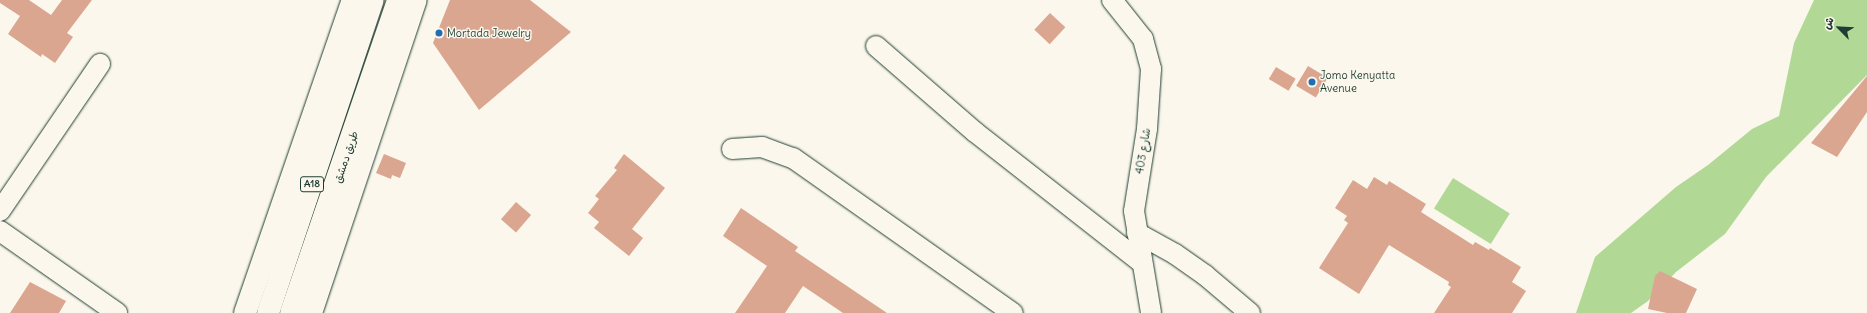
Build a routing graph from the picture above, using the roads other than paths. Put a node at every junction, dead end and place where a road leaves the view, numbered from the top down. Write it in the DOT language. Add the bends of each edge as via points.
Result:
graph roads {
  1 [pos="353,0"];
  2 [pos="373,0"];
  3 [pos="398,0"];
  4 [pos="416,0"];
  5 [pos="1112,0"];
  6 [pos="876,46"];
  7 [pos="100,64"];
  8 [pos="732,149"];
  9 [pos="0,211"];
  10 [pos="0,231"];
  11 [pos="1137,233"];
  12 [pos="1142,262"];
  13 [pos="117,313"];
  14 [pos="245,313"];
  15 [pos="268,313"];
  16 [pos="291,313"];
  17 [pos="311,313"];
  18 [pos="1013,313"];
  19 [pos="1151,313"];
  20 [pos="1250,313"];
  1 -- 14 [label="highway"];
  2 -- 15 [label="highway, طريق دمشق / A18"];
  3 -- 16 [label="highway, طريق دمشق / A18" via="377,69"];
  4 -- 17 [label="highway"];
  5 -- 11 [label="street, شارع 403" via="1143,39 1151,69 1146,129 1134,211"];
  6 -- 12 [label="street" via="975,132"];
  7 -- 9 [label="street"];
  8 -- 18 [label="street" via="762,147 793,158"];
  10 -- 13 [label="street"];
  11 -- 12 [label="street, شارع 403"];
  11 -- 20 [label="street" via="1205,274"];
  12 -- 19 [label="street, شارع 403"];
}
